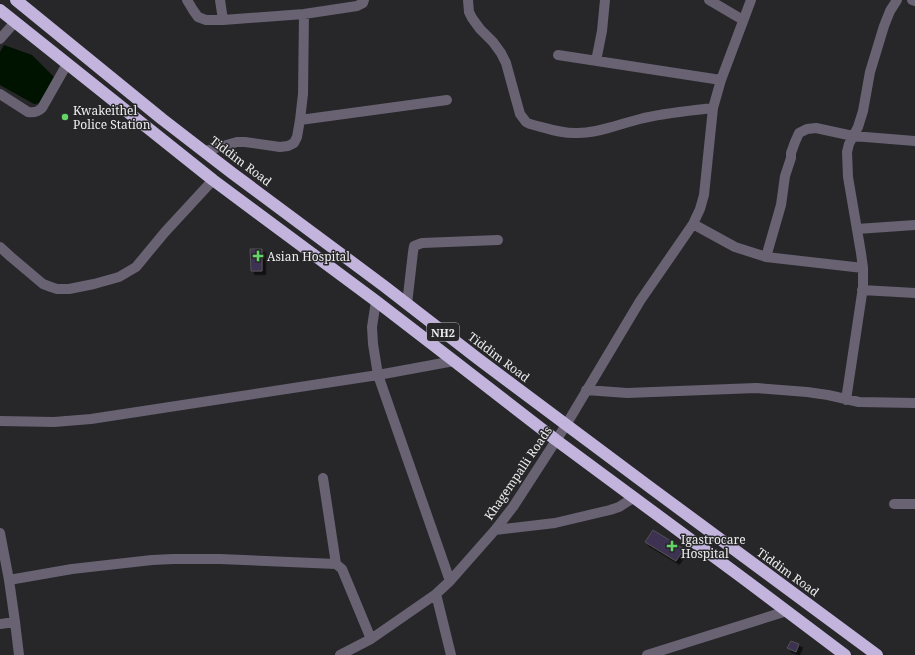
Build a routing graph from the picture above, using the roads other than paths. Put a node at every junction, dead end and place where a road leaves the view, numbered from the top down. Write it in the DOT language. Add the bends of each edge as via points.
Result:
graph roads {
  1 [pos="16,0"];
  2 [pos="187,0"];
  3 [pos="220,0"];
  4 [pos="364,0"];
  5 [pos="468,0"];
  6 [pos="605,0"];
  7 [pos="709,0"];
  8 [pos="751,0"];
  9 [pos="897,0"];
  10 [pos="912,0"];
  11 [pos="915,1"];
  12 [pos="0,10"];
  13 [pos="304,14"];
  14 [pos="223,20"];
  15 [pos="743,20"];
  16 [pos="15,22"];
  17 [pos="0,38"];
  18 [pos="558,55"];
  19 [pos="596,61"];
  20 [pos="67,64"];
  21 [pos="721,80"];
  22 [pos="0,94"];
  23 [pos="447,100"];
  24 [pos="712,108"];
  25 [pos="300,120"];
  26 [pos="853,136"];
  27 [pos="915,141"];
  28 [pos="205,151"];
  29 [pos="213,180"];
  30 [pos="693,224"];
  31 [pos="915,225"];
  32 [pos="857,229"];
  33 [pos="498,240"];
  34 [pos="0,247"];
  35 [pos="766,257"];
  36 [pos="863,268"];
  37 [pos="862,290"];
  38 [pos="915,293"];
  39 [pos="376,301"];
  40 [pos="407,304"];
  41 [pos="454,361"];
  42 [pos="378,376"];
  43 [pos="586,390"];
  44 [pos="846,400"];
  45 [pos="915,403"];
  46 [pos="0,420"];
  47 [pos="566,425"];
  48 [pos="556,440"];
  49 [pos="323,478"];
  50 [pos="634,498"];
  51 [pos="894,504"];
  52 [pos="915,504"];
  53 [pos="495,530"];
  54 [pos="0,533"];
  55 [pos="336,564"];
  56 [pos="9,580"];
  57 [pos="450,581"];
  58 [pos="436,594"];
  59 [pos="787,612"];
  60 [pos="15,622"];
  61 [pos="0,624"];
  62 [pos="371,639"];
  63 [pos="19,655"];
  64 [pos="340,655"];
  65 [pos="451,655"];
  66 [pos="647,655"];
  67 [pos="845,655"];
  68 [pos="877,655"];
  1 -- 28 [label="highway, Tiddim Road / NH2"];
  2 -- 14 [label="street" via="198,17 206,20"];
  3 -- 14 [label="street"];
  4 -- 13 [label="street" via="357,6"];
  5 -- 24 [label="street" via="472,18 493,42 506,63 520,114 530,124 557,131 590,133 642,118"];
  6 -- 19 [label="street"];
  7 -- 15 [label="street"];
  8 -- 15 [label="street, Khagempalli Roads"];
  9 -- 26 [label="street" via="884,26 870,72 863,110"];
  10 -- 11 [label="street"];
  12 -- 16 [label="highway, NH2"];
  13 -- 14 [label="street"];
  13 -- 25 [label="street" via="303,94"];
  15 -- 21 [label="street, Khagempalli Roads"];
  16 -- 17 [label="street"];
  16 -- 20 [label="highway, NH2"];
  18 -- 19 [label="street"];
  19 -- 21 [label="street"];
  20 -- 22 [label="street" via="42,108 37,112 28,112"];
  20 -- 29 [label="highway, NH2"];
  21 -- 24 [label="street, Khagempalli Roads"];
  23 -- 25 [label="street"];
  24 -- 30 [label="street, Khagempalli Roads" via="704,194"];
  25 -- 28 [label="street" via="297,137 294,143 288,146 237,142"];
  26 -- 27 [label="street"];
  26 -- 32 [label="street" via="847,160"];
  26 -- 35 [label="street" via="816,128 799,133 785,176 781,205"];
  28 -- 40 [label="highway, Tiddim Road / NH2"];
  29 -- 34 [label="street" via="136,267 119,277 69,289 51,287 43,284"];
  29 -- 39 [label="highway, NH2"];
  30 -- 35 [label="street" via="736,247"];
  30 -- 43 [label="street, Khagempalli Roads" via="640,301"];
  31 -- 32 [label="street"];
  32 -- 36 [label="street"];
  33 -- 40 [label="street" via="422,243 414,246"];
  35 -- 36 [label="street"];
  36 -- 37 [label="street"];
  37 -- 38 [label="street"];
  37 -- 44 [label="street"];
  39 -- 41 [label="highway, NH2"];
  39 -- 42 [label="street" via="372,327"];
  40 -- 47 [label="highway, Tiddim Road / NH2"];
  41 -- 42 [label="street"];
  41 -- 48 [label="highway, NH2"];
  42 -- 46 [label="street" via="91,419 54,422"];
  42 -- 57 [label="street"];
  43 -- 44 [label="street" via="627,393 756,388 807,392"];
  43 -- 47 [label="street, Khagempalli Roads"];
  44 -- 45 [label="street"];
  47 -- 48 [label="street, Khagempalli Roads"];
  47 -- 68 [label="highway, Tiddim Road / NH2"];
  48 -- 50 [label="highway, NH2"];
  48 -- 53 [label="street, Khagempalli Roads"];
  49 -- 55 [label="street"];
  50 -- 53 [label="street" via="618,507 596,513 555,522"];
  50 -- 59 [label="highway, NH2"];
  51 -- 52 [label="street"];
  53 -- 57 [label="street, Khagempalli Roads"];
  54 -- 56 [label="street"];
  55 -- 56 [label="street" via="173,558 72,569"];
  55 -- 62 [label="street" via="342,568"];
  56 -- 60 [label="street"];
  57 -- 58 [label="street, Khagempalli Roads"];
  58 -- 62 [label="street, Khagempalli Roads"];
  58 -- 65 [label="street"];
  59 -- 66 [label="street"];
  59 -- 67 [label="highway, NH2"];
  60 -- 61 [label="street"];
  60 -- 63 [label="street"];
  62 -- 64 [label="street, Khagempalli Roads"];
}
